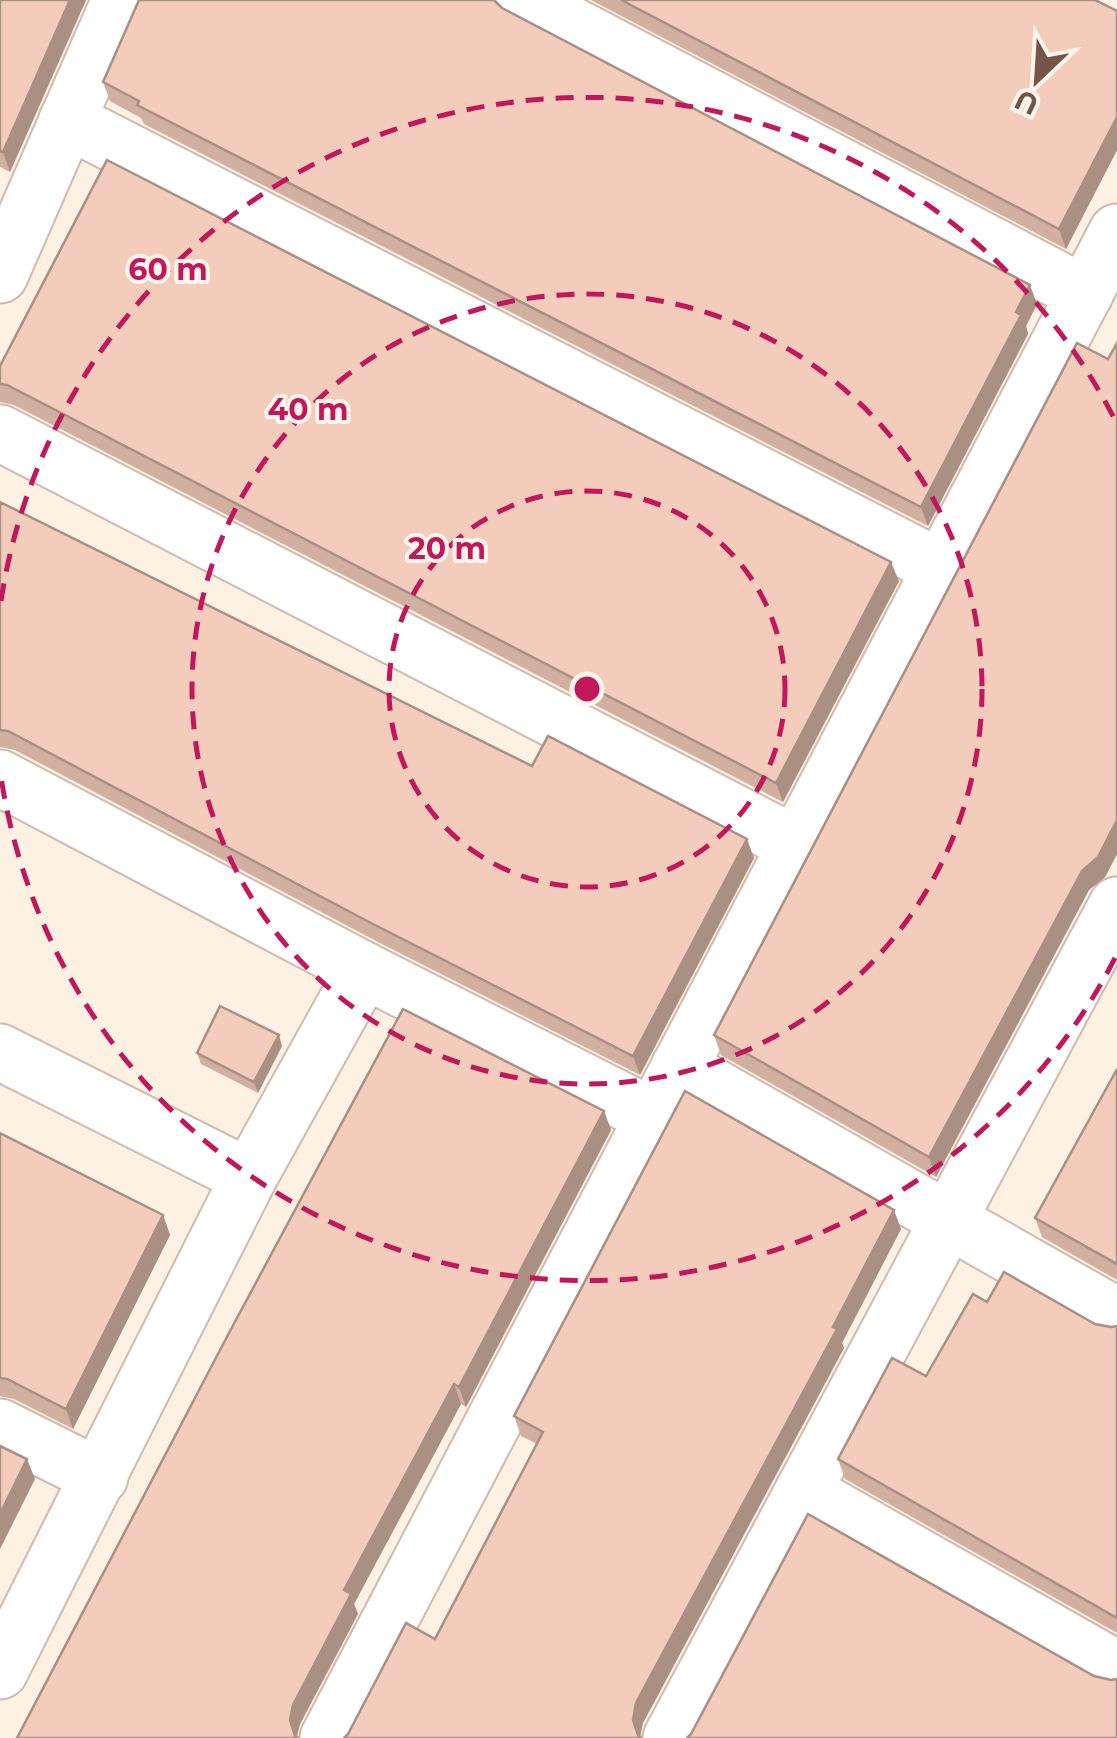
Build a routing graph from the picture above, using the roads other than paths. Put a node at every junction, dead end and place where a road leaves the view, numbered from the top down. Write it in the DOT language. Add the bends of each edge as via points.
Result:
graph roads {
  1 [pos="120,0"];
  2 [pos="524,0"];
  3 [pos="67,120"];
  4 [pos="1117,232"];
  5 [pos="0,274"];
  6 [pos="1084,294"];
  7 [pos="0,432"];
  8 [pos="941,568"];
  9 [pos="0,778"];
  10 [pos="796,844"];
  11 [pos="1117,905"];
  12 [pos="364,970"];
  13 [pos="1100,980"];
  14 [pos="0,1052"];
  15 [pos="680,1067"];
  16 [pos="654,1117"];
  17 [pos="249,1176"];
  18 [pos="948,1222"];
  19 [pos="1117,1316"];
  20 [pos="0,1427"];
  21 [pos="100,1477"];
  22 [pos="803,1491"];
  23 [pos="1117,1669"];
  24 [pos="0,1671"];
  25 [pos="328,1738"];
  26 [pos="672,1738"];
  1 -- 3 [label="street"];
  2 -- 6 [label="street"];
  3 -- 5 [label="street"];
  3 -- 8 [label="street"];
  4 -- 6 [label="street"];
  6 -- 8 [label="street"];
  7 -- 10 [label="street"];
  8 -- 10 [label="street"];
  9 -- 12 [label="street"];
  10 -- 15 [label="street"];
  11 -- 13 [label="street"];
  12 -- 16 [label="street"];
  12 -- 17 [label="street"];
  13 -- 18 [label="street"];
  14 -- 17 [label="street"];
  15 -- 16 [label="street"];
  15 -- 18 [label="street"];
  16 -- 25 [label="street"];
  17 -- 21 [label="street"];
  18 -- 19 [label="street"];
  18 -- 22 [label="street"];
  20 -- 21 [label="street"];
  21 -- 24 [label="street"];
  22 -- 23 [label="street"];
  22 -- 26 [label="street"];
}
